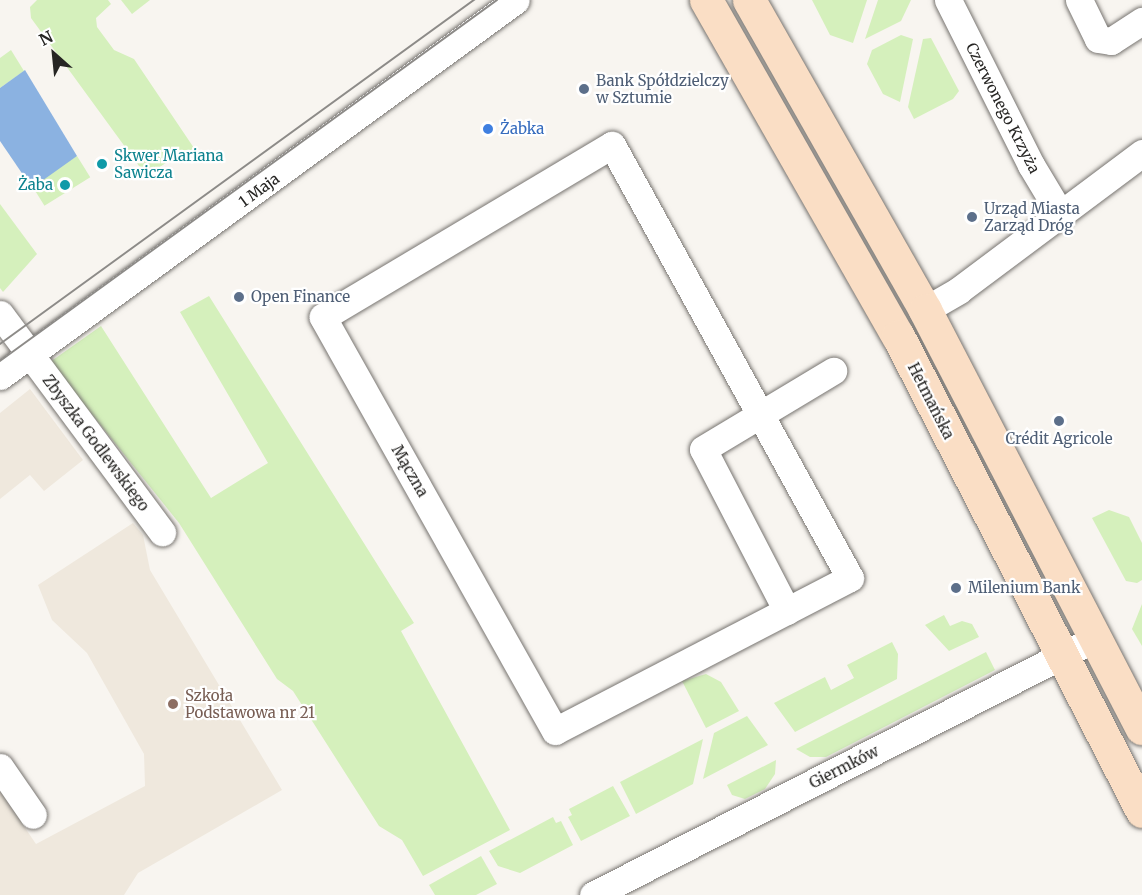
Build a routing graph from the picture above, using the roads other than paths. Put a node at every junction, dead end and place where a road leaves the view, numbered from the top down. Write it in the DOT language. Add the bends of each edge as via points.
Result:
graph roads {
  1 [pos="516,0"];
  2 [pos="706,0"];
  3 [pos="749,0"];
  4 [pos="948,0"];
  5 [pos="1079,0"];
  6 [pos="1142,21"];
  7 [pos="1142,153"];
  8 [pos="1061,214"];
  9 [pos="925,310"];
  10 [pos="0,314"];
  11 [pos="30,355"];
  12 [pos="833,371"];
  13 [pos="0,376"];
  14 [pos="761,412"];
  15 [pos="162,532"];
  16 [pos="787,611"];
  17 [pos="1096,638"];
  18 [pos="1062,655"];
  19 [pos="1142,728"];
  20 [pos="0,767"];
  21 [pos="1142,811"];
  22 [pos="33,815"];
  23 [pos="593,895"];
  1 -- 11 [label="street, 1 Maja"];
  2 -- 18 [label="main road, Hetmańska" via="898,336"];
  3 -- 9 [label="main road"];
  4 -- 8 [label="street, Czerwonego Krzyża" via="1031,165"];
  5 -- 6 [label="street" via="1098,39 1112,41"];
  7 -- 8 [label="street"];
  8 -- 9 [label="street" via="959,290"];
  9 -- 17 [label="main road"];
  10 -- 11 [label="street, Zbyszka Godlewskiego"];
  11 -- 13 [label="street, 1 Maja"];
  11 -- 15 [label="street, Zbyszka Godlewskiego"];
  12 -- 14 [label="street"];
  14 -- 16 [label="street" via="703,449"];
  14 -- 16 [label="street, Mączna" via="850,578"];
  14 -- 16 [label="street, Mączna" via="612,145 323,317 555,731"];
  17 -- 18 [label="street, Giermków"];
  17 -- 19 [label="main road"];
  18 -- 21 [label="main road, Hetmańska"];
  18 -- 23 [label="street, Giermków"];
  20 -- 22 [label="street"];
}
